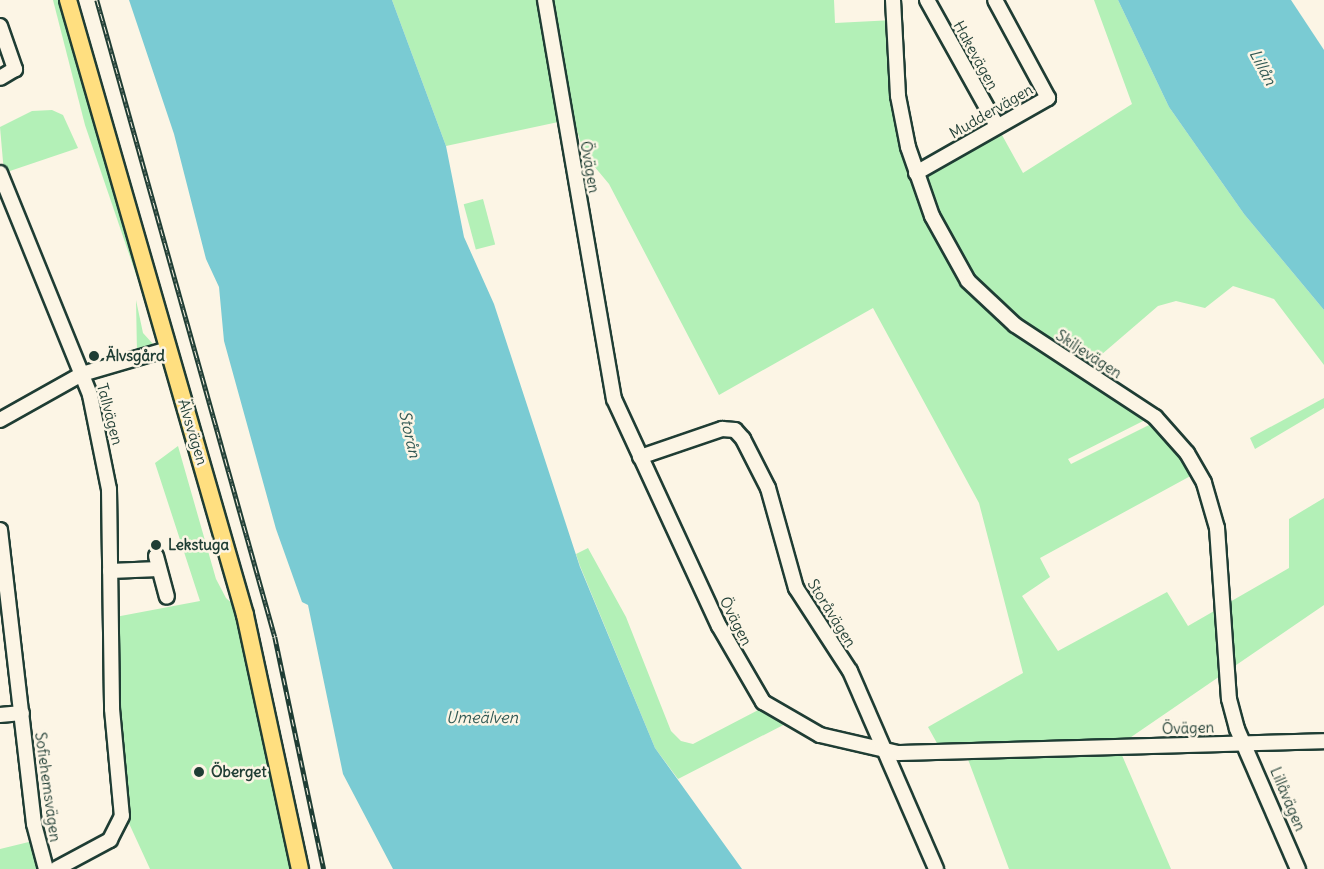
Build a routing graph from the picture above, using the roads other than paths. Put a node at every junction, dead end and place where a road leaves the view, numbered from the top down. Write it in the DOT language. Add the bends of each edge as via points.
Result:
graph roads {
  1 [pos="68,0"];
  2 [pos="544,0"];
  3 [pos="894,0"];
  4 [pos="927,0"];
  5 [pos="995,0"];
  6 [pos="0,26"];
  7 [pos="0,78"];
  8 [pos="997,126"];
  9 [pos="0,173"];
  10 [pos="916,173"];
  11 [pos="168,349"];
  12 [pos="82,374"];
  13 [pos="0,420"];
  14 [pos="640,457"];
  15 [pos="0,530"];
  16 [pos="110,571"];
  17 [pos="167,597"];
  18 [pos="22,712"];
  19 [pos="0,714"];
  20 [pos="1324,741"];
  21 [pos="1246,743"];
  22 [pos="889,751"];
  23 [pos="46,869"];
  24 [pos="56,869"];
  25 [pos="300,869"];
  26 [pos="936,869"];
  27 [pos="1298,869"];
  1 -- 11 [label="main road, Älvsvägen"];
  2 -- 14 [label="street, Övägen" via="612,389"];
  3 -- 10 [label="street, Skiljevägen" via="898,96"];
  4 -- 8 [label="street, Hakevägen"];
  5 -- 8 [label="street, Muddervägen" via="1048,98"];
  6 -- 7 [label="street" via="15,69"];
  8 -- 10 [label="street, Muddervägen"];
  9 -- 12 [label="street, Tallvägen"];
  10 -- 21 [label="street, Skiljevägen" via="968,281 1015,325 1155,417 1198,470 1217,528 1229,699"];
  11 -- 12 [label="street"];
  11 -- 25 [label="main road, Älvsvägen" via="246,615"];
  12 -- 13 [label="street"];
  12 -- 16 [label="street, Tallvägen" via="107,472"];
  14 -- 22 [label="street, Övägen" via="719,626 763,702 820,735"];
  14 -- 22 [label="street, Storåvägen" via="723,429 735,430 768,488 796,588 850,671"];
  15 -- 18 [label="street, Sofiehemsvägen"];
  16 -- 17 [label="street" via="158,562"];
  16 -- 24 [label="street, Tallvägen" via="120,823 104,844"];
  18 -- 19 [label="street"];
  18 -- 23 [label="street, Sofiehemsvägen" via="34,824"];
  20 -- 21 [label="street, Övägen"];
  21 -- 22 [label="street, Övägen" via="1045,752"];
  21 -- 27 [label="street, Lillåvägen"];
  22 -- 26 [label="street, Storåvägen"];
}
